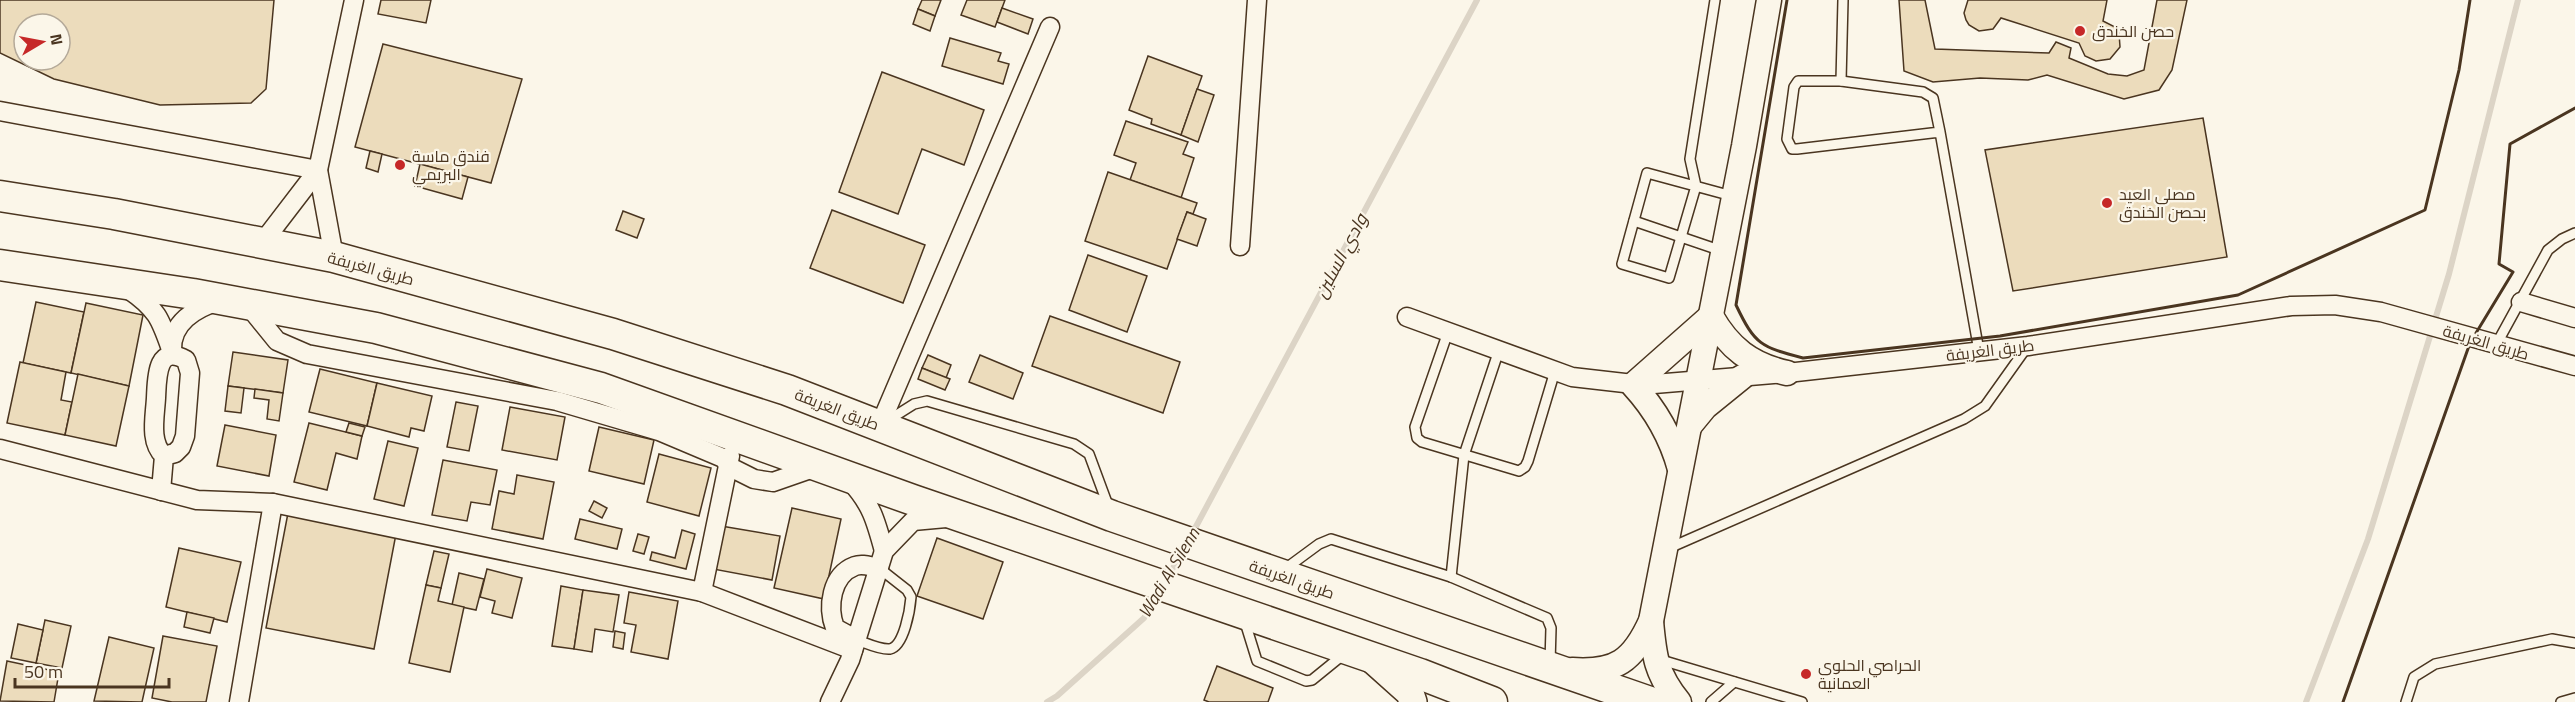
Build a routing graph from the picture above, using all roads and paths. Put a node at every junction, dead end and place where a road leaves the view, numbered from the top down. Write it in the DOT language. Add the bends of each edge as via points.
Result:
graph roads {
  1 [pos="354,0"];
  2 [pos="1257,0"];
  3 [pos="1716,0"];
  4 [pos="1768,0"];
  5 [pos="1843,0"];
  6 [pos="1050,27"];
  7 [pos="1841,81"];
  8 [pos="0,111"];
  9 [pos="1940,132"];
  10 [pos="318,170"];
  11 [pos="1696,186"];
  12 [pos="0,196"];
  13 [pos="1734,197"];
  14 [pos="1634,222"];
  15 [pos="2575,233"];
  16 [pos="1681,237"];
  17 [pos="262,243"];
  18 [pos="1240,246"];
  19 [pos="1723,251"];
  20 [pos="334,257"];
  21 [pos="0,265"];
  22 [pos="119,283"];
  23 [pos="235,302"];
  24 [pos="2521,302"];
  25 [pos="1711,316"];
  26 [pos="1407,317"];
  27 [pos="2575,318"];
  28 [pos="1448,332"];
  29 [pos="2488,343"];
  30 [pos="2028,346"];
  31 [pos="1499,350"];
  32 [pos="1979,351"];
  33 [pos="173,355"];
  34 [pos="2575,366"];
  35 [pos="1555,371"];
  36 [pos="1786,373"];
  37 [pos="1742,377"];
  38 [pos="1699,379"];
  39 [pos="1633,385"];
  40 [pos="880,425"];
  41 [pos="1689,426"];
  42 [pos="731,450"];
  43 [pos="1,454"];
  44 [pos="1464,455"];
  45 [pos="164,456"];
  46 [pos="832,470"];
  47 [pos="1680,470"];
  48 [pos="161,491"];
  49 [pos="273,503"];
  50 [pos="1112,516"];
  51 [pos="966,518"];
  52 [pos="1665,550"];
  53 [pos="884,551"];
  54 [pos="879,568"];
  55 [pos="1278,574"];
  56 [pos="1451,577"];
  57 [pos="702,592"];
  58 [pos="1243,614"];
  59 [pos="1651,621"];
  60 [pos="2575,643"];
  61 [pos="855,645"];
  62 [pos="1359,653"];
  63 [pos="1654,658"];
  64 [pos="1550,669"];
  65 [pos="1734,682"];
  66 [pos="2575,698"];
  67 [pos="239,702"];
  68 [pos="830,702"];
  69 [pos="1413,702"];
  70 [pos="1492,702"];
  71 [pos="1650,702"];
  72 [pos="1678,702"];
  73 [pos="1712,702"];
  74 [pos="1802,702"];
  75 [pos="2406,702"];
  76 [pos="2561,702"];
  1 -- 10 [label="street"];
  2 -- 18 [label="street"];
  3 -- 11 [label="lane" via="1690,159"];
  4 -- 13 [label="street"];
  5 -- 7 [label="lane"];
  6 -- 40 [label="street"];
  7 -- 9 [label="lane" via="1929,94"];
  7 -- 9 [label="lane" via="1796,84 1787,139 1792,148"];
  8 -- 10 [label="street"];
  9 -- 32 [label="lane"];
  10 -- 17 [label="street"];
  10 -- 20 [label="street"];
  11 -- 13 [label="lane"];
  11 -- 14 [label="lane" via="1647,173"];
  11 -- 16 [label="lane"];
  12 -- 17 [label="main road, طريق الغريفة"];
  13 -- 19 [label="street"];
  14 -- 16 [label="lane"];
  14 -- 16 [label="lane" via="1622,264 1669,278"];
  15 -- 24 [label="lane" via="2548,250"];
  16 -- 19 [label="lane"];
  17 -- 20 [label="main road, طريق الغريفة"];
  19 -- 25 [label="street"];
  20 -- 40 [label="main road, طريق الغريفة" via="613,334 787,390"];
  21 -- 22 [label="main road"];
  22 -- 23 [label="main road"];
  22 -- 33 [label="street" via="147,302 158,315"];
  23 -- 33 [label="street" via="207,304 184,318 172,339"];
  23 -- 42 [label="main road" via="376,328 601,388"];
  24 -- 27 [label="street"];
  24 -- 29 [label="lane"];
  25 -- 36 [label="street" via="1733,349 1749,361"];
  25 -- 38 [label="street"];
  25 -- 39 [label="street"];
  26 -- 28 [label="street, طريق الغريفة"];
  28 -- 31 [label="street, طريق الغريفة"];
  28 -- 44 [label="lane" via="1414,433 1422,442"];
  29 -- 30 [label="street, طريق الغريفة" via="2381,312 2335,305 2291,306"];
  29 -- 34 [label="street, طريق الغريفة"];
  30 -- 32 [label="street, طريق الغريفة"];
  30 -- 52 [label="lane" via="1985,406 1964,419"];
  31 -- 35 [label="street, طريق الغريفة"];
  31 -- 44 [label="lane"];
  32 -- 36 [label="street, طريق الغريفة"];
  33 -- 45 [label="street" via="162,361 157,372 154,431 158,451"];
  33 -- 45 [label="street" via="186,360 190,373 185,436 175,453"];
  35 -- 39 [label="street, طريق الغريفة"];
  35 -- 44 [label="lane" via="1525,467 1512,470"];
  36 -- 37 [label="street, طريق الغريفة"];
  37 -- 38 [label="street, طريق الغريفة"];
  37 -- 41 [label="street"];
  38 -- 39 [label="street, طريق الغريفة"];
  38 -- 41 [label="street"];
  39 -- 47 [label="street" via="1667,433"];
  40 -- 50 [label="main road, طريق الغريفة"];
  40 -- 50 [label="lane" via="914,404 927,401 1074,444 1089,454"];
  41 -- 47 [label="street"];
  42 -- 46 [label="main road"];
  42 -- 57 [label="street"];
  43 -- 48 [label="street"];
  44 -- 56 [label="lane"];
  45 -- 48 [label="street"];
  46 -- 51 [label="main road"];
  46 -- 53 [label="street" via="865,497"];
  47 -- 52 [label="street"];
  48 -- 49 [label="street" via="197,500"];
  49 -- 57 [label="street"];
  49 -- 67 [label="street"];
  50 -- 55 [label="main road, طريق الغريفة"];
  51 -- 53 [label="street" via="913,521"];
  51 -- 58 [label="main road"];
  52 -- 59 [label="street"];
  53 -- 54 [label="street"];
  54 -- 61 [label="street"];
  54 -- 61 [label="street" via="855,566 833,591 830,616 835,628"];
  54 -- 61 [label="lane" via="911,597 902,640 887,650"];
  55 -- 56 [label="lane" via="1331,539"];
  55 -- 64 [label="main road, طريق الغريفة"];
  56 -- 64 [label="lane" via="1546,618 1551,628"];
  57 -- 61 [label="street"];
  58 -- 62 [label="main road"];
  58 -- 62 [label="lane" via="1257,661 1301,680 1312,680"];
  59 -- 63 [label="street"];
  59 -- 64 [label="street" via="1633,654 1616,664 1595,672"];
  60 -- 75 [label="lane" via="2552,639 2435,664 2414,677"];
  61 -- 68 [label="street"];
  62 -- 69 [label="main road" via="1392,674"];
  62 -- 70 [label="main road"];
  63 -- 65 [label="lane"];
  63 -- 72 [label="street" via="1660,676"];
  64 -- 71 [label="main road, طريق الغريفة"];
  65 -- 73 [label="lane"];
  65 -- 74 [label="lane"];
  66 -- 76 [label="lane"];
}
